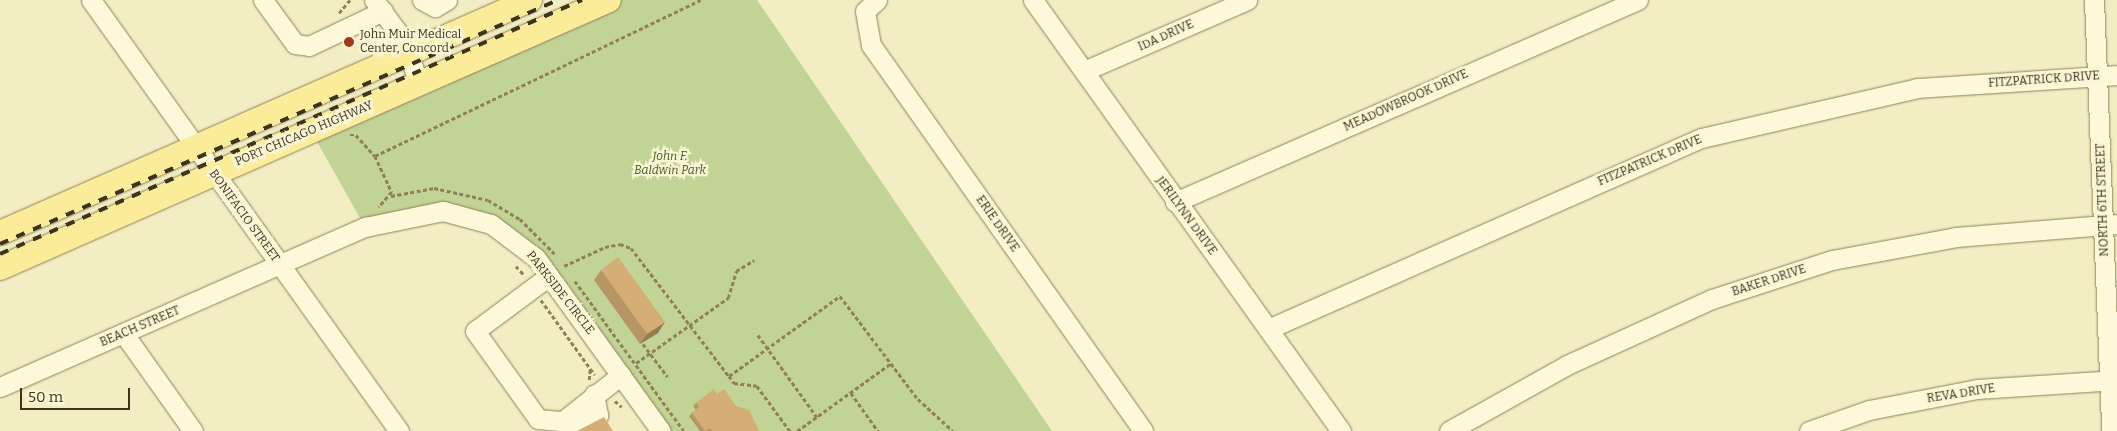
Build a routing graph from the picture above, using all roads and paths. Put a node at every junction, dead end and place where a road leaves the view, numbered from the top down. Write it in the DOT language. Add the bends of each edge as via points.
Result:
graph roads {
  1 [pos="91,0"];
  2 [pos="263,0"];
  3 [pos="422,0"];
  4 [pos="447,0"];
  5 [pos="530,0"];
  6 [pos="609,0"];
  7 [pos="700,0"];
  8 [pos="1032,0"];
  9 [pos="1247,0"];
  10 [pos="1638,0"];
  11 [pos="2094,0"];
  12 [pos="378,6"];
  13 [pos="871,6"];
  14 [pos="409,53"];
  15 [pos="1084,72"];
  16 [pos="2108,76"];
  17 [pos="419,84"];
  18 [pos="342,135"];
  19 [pos="195,148"];
  20 [pos="375,156"];
  21 [pos="213,173"];
  22 [pos="391,196"];
  23 [pos="1175,202"];
  24 [pos="372,212"];
  25 [pos="2111,224"];
  26 [pos="0,233"];
  27 [pos="513,260"];
  28 [pos="754,260"];
  29 [pos="280,266"];
  30 [pos="0,268"];
  31 [pos="549,276"];
  32 [pos="572,276"];
  33 [pos="534,289"];
  34 [pos="690,326"];
  35 [pos="1268,329"];
  36 [pos="124,334"];
  37 [pos="758,335"];
  38 [pos="643,344"];
  39 [pos="767,348"];
  40 [pos="650,353"];
  41 [pos="636,363"];
  42 [pos="890,364"];
  43 [pos="622,375"];
  44 [pos="729,376"];
  45 [pos="668,377"];
  46 [pos="2113,380"];
  47 [pos="0,388"];
  48 [pos="599,390"];
  49 [pos="851,393"];
  50 [pos="625,405"];
  51 [pos="817,417"];
  52 [pos="193,431"];
  53 [pos="399,431"];
  54 [pos="661,431"];
  55 [pos="684,431"];
  56 [pos="790,431"];
  57 [pos="797,431"];
  58 [pos="878,431"];
  59 [pos="953,431"];
  60 [pos="1143,431"];
  61 [pos="1341,431"];
  62 [pos="1450,431"];
  63 [pos="1809,431"];
  64 [pos="2111,431"];
  1 -- 19 [label="street, BONIFACIO STREET"];
  2 -- 12 [label="street" via="295,44 309,46"];
  3 -- 4 [label="street" via="435,6"];
  5 -- 14 [label="main road"];
  6 -- 17 [label="main road, PORT CHICAGO HIGHWAY"];
  7 -- 20 [label="path"];
  8 -- 15 [label="street, JERILYNN DRIVE"];
  9 -- 15 [label="street, IDA DRIVE"];
  10 -- 23 [label="street, MEADOWBROOK DRIVE"];
  11 -- 16 [label="street, NORTH 6TH STREET"];
  12 -- 14 [label="street"];
  13 -- 60 [label="street, ERIE DRIVE" via="871,45"];
  14 -- 17 [label="street"];
  14 -- 19 [label="main road"];
  15 -- 23 [label="street, JERILYNN DRIVE"];
  16 -- 25 [label="street, NORTH 6TH STREET"];
  16 -- 35 [label="street, FITZPATRICK DRIVE" via="1917,88 1701,138"];
  17 -- 21 [label="main road, PORT CHICAGO HIGHWAY"];
  18 -- 20 [label="path" via="356,135"];
  19 -- 21 [label="street, BONIFACIO STREET"];
  19 -- 26 [label="main road"];
  20 -- 22 [label="path"];
  21 -- 29 [label="street, BONIFACIO STREET"];
  21 -- 30 [label="main road, PORT CHICAGO HIGHWAY"];
  22 -- 24 [label="path"];
  22 -- 34 [label="path" via="434,188 488,200 541,237 566,269 605,247 620,244 630,248"];
  23 -- 35 [label="street, JERILYNN DRIVE"];
  25 -- 46 [label="street, NORTH 6TH STREET"];
  25 -- 62 [label="street, BAKER DRIVE" via="1956,237 1832,260 1703,303 1567,365"];
  27 -- 33 [label="path"];
  28 -- 34 [label="path" via="736,271 728,298"];
  29 -- 31 [label="street, PARKSIDE CIRCLE" via="385,220 443,211 491,224 516,239"];
  29 -- 36 [label="street, BEACH STREET"];
  29 -- 53 [label="street, BONIFACIO STREET"];
  31 -- 33 [label="street"];
  31 -- 43 [label="street, PARKSIDE CIRCLE"];
  32 -- 41 [label="path"];
  33 -- 48 [label="path"];
  33 -- 48 [label="street" via="475,331 538,419 563,421"];
  34 -- 40 [label="path"];
  34 -- 44 [label="path"];
  35 -- 61 [label="street, JERILYNN DRIVE"];
  36 -- 47 [label="street, BEACH STREET"];
  36 -- 52 [label="street"];
  37 -- 39 [label="path"];
  38 -- 40 [label="path"];
  39 -- 42 [label="path" via="840,296"];
  39 -- 44 [label="path"];
  39 -- 51 [label="path"];
  40 -- 41 [label="path"];
  40 -- 45 [label="path"];
  41 -- 55 [label="path"];
  42 -- 49 [label="path"];
  42 -- 59 [label="path" via="918,399"];
  43 -- 48 [label="street"];
  43 -- 54 [label="street, PARKSIDE CIRCLE"];
  44 -- 56 [label="path" via="734,383 757,386"];
  46 -- 63 [label="street, REVA DRIVE" via="1977,389 1869,410"];
  46 -- 64 [label="street, NORTH 6TH STREET"];
  48 -- 50 [label="path" via="620,408"];
  49 -- 51 [label="path"];
  49 -- 58 [label="path"];
  51 -- 57 [label="path"];
}
